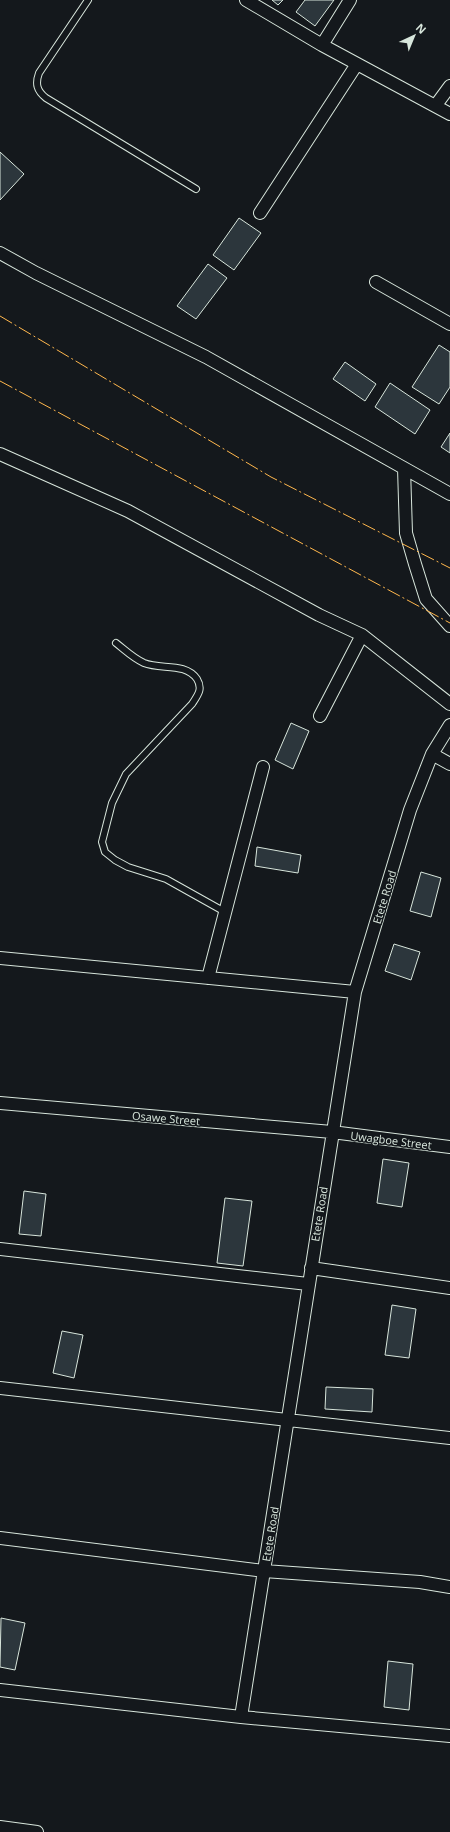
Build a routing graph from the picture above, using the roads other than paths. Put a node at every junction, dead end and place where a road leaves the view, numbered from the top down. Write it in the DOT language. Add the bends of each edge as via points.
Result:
graph roads {
  1 [pos="88,0"];
  2 [pos="246,0"];
  3 [pos="350,0"];
  4 [pos="322,45"];
  5 [pos="357,64"];
  6 [pos="450,86"];
  7 [pos="436,105"];
  8 [pos="450,114"];
  9 [pos="196,190"];
  10 [pos="260,213"];
  11 [pos="0,253"];
  12 [pos="376,282"];
  13 [pos="450,324"];
  14 [pos="0,454"];
  15 [pos="404,468"];
  16 [pos="450,494"];
  17 [pos="450,626"];
  18 [pos="362,636"];
  19 [pos="116,643"];
  20 [pos="450,704"];
  21 [pos="320,716"];
  22 [pos="450,725"];
  23 [pos="432,754"];
  24 [pos="450,764"];
  25 [pos="263,767"];
  26 [pos="225,912"];
  27 [pos="0,958"];
  28 [pos="208,978"];
  29 [pos="355,992"];
  30 [pos="0,1103"];
  31 [pos="332,1132"];
  32 [pos="450,1147"];
  33 [pos="0,1249"];
  34 [pos="311,1268"];
  35 [pos="308,1284"];
  36 [pos="450,1288"];
  37 [pos="0,1388"];
  38 [pos="289,1419"];
  39 [pos="450,1438"];
  40 [pos="0,1538"];
  41 [pos="264,1571"];
  42 [pos="450,1588"];
  43 [pos="0,1690"];
  44 [pos="241,1717"];
  45 [pos="450,1736"];
  46 [pos="0,1827"];
  47 [pos="37,1832"];
  1 -- 9 [label="lane" via="39,73 37,88 46,98"];
  2 -- 4 [label="street"];
  3 -- 4 [label="street"];
  4 -- 5 [label="street"];
  5 -- 7 [label="street"];
  5 -- 10 [label="street"];
  6 -- 7 [label="street"];
  7 -- 8 [label="street"];
  11 -- 15 [label="street" via="36,274 206,357"];
  12 -- 13 [label="street"];
  14 -- 18 [label="street" via="128,511"];
  15 -- 16 [label="street"];
  15 -- 17 [label="street" via="406,533 415,564 426,599"];
  18 -- 20 [label="street"];
  18 -- 21 [label="street"];
  19 -- 26 [label="lane" via="134,658 145,663 183,668 198,681 200,693 126,774 112,803 102,842 106,852 114,860 166,879"];
  22 -- 23 [label="street, Etete Road"];
  23 -- 24 [label="street"];
  23 -- 29 [label="street, Etete Road" via="410,810"];
  25 -- 26 [label="street"];
  26 -- 28 [label="street"];
  27 -- 28 [label="street"];
  28 -- 29 [label="street"];
  29 -- 31 [label="street, Etete Road"];
  30 -- 31 [label="street, Osawe Street"];
  31 -- 32 [label="street, Uwagboe Street"];
  31 -- 34 [label="street, Etete Road"];
  33 -- 35 [label="street"];
  34 -- 35 [label="street, Etete Road"];
  34 -- 36 [label="street"];
  35 -- 38 [label="street, Etete Road"];
  37 -- 38 [label="street"];
  38 -- 39 [label="street"];
  38 -- 41 [label="street, Etete Road"];
  40 -- 41 [label="street"];
  41 -- 42 [label="street" via="420,1582"];
  41 -- 44 [label="street, Etete Road"];
  43 -- 44 [label="street"];
  44 -- 45 [label="street"];
  46 -- 47 [label="street"];
}
